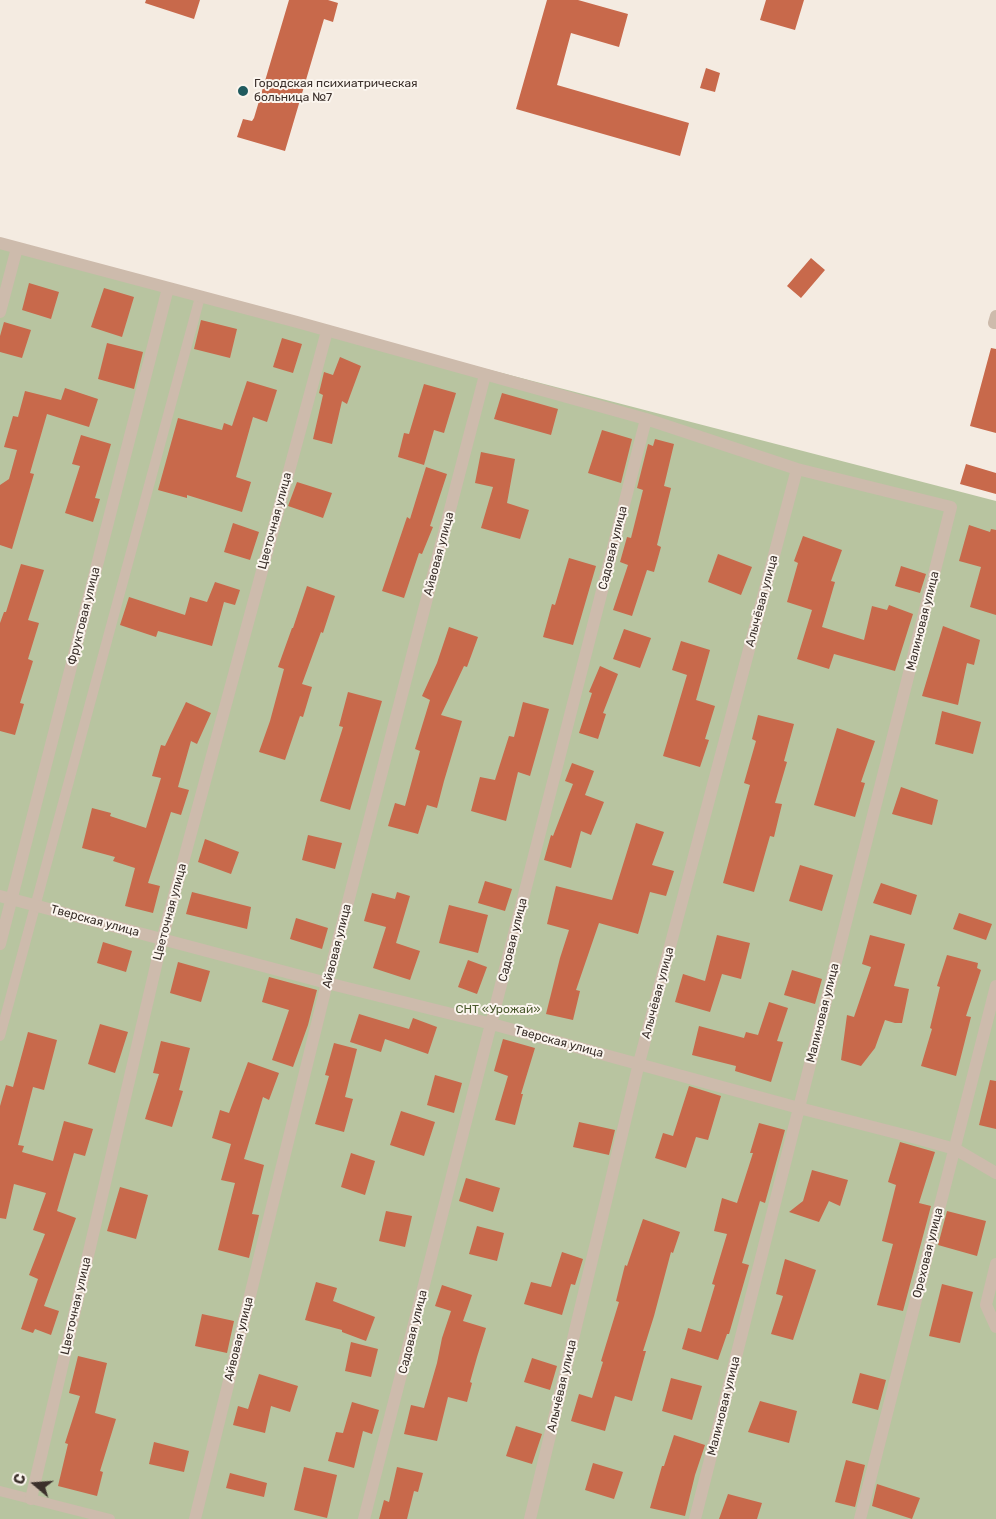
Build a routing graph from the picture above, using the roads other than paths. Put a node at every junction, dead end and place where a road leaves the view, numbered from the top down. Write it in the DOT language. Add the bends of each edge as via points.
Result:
graph roads {
  1 [pos="0,243"];
  2 [pos="17,248"];
  3 [pos="168,288"];
  4 [pos="200,297"];
  5 [pos="0,312"];
  6 [pos="327,331"];
  7 [pos="485,375"];
  8 [pos="646,419"];
  9 [pos="797,469"];
  10 [pos="6,897"];
  11 [pos="35,905"];
  12 [pos="162,940"];
  13 [pos="0,944"];
  14 [pos="327,983"];
  15 [pos="996,986"];
  16 [pos="492,1024"];
  17 [pos="0,1036"];
  18 [pos="639,1063"];
  19 [pos="799,1108"];
  20 [pos="954,1149"];
  21 [pos="996,1174"];
  22 [pos="996,1264"];
  23 [pos="996,1327"];
  24 [pos="0,1491"];
  25 [pos="31,1499"];
  26 [pos="110,1519"];
  27 [pos="195,1519"];
  28 [pos="364,1519"];
  29 [pos="530,1519"];
  30 [pos="695,1519"];
  31 [pos="860,1519"];
  1 -- 2 [label="street"];
  2 -- 3 [label="street"];
  2 -- 5 [label="street"];
  3 -- 4 [label="street"];
  3 -- 10 [label="street, Фруктовая улица"];
  4 -- 6 [label="street"];
  4 -- 11 [label="lane"];
  6 -- 7 [label="street"];
  6 -- 12 [label="street, Цветочная улица"];
  7 -- 8 [label="street"];
  7 -- 14 [label="street, Айвовая улица"];
  8 -- 9 [label="street"];
  8 -- 16 [label="street, Садовая улица"];
  9 -- 18 [label="street, Алычёвая улица"];
  9 -- 19 [label="street, Малиновая улица" via="951,507"];
  10 -- 11 [label="street, Тверская улица"];
  10 -- 13 [label="street, Фруктовая улица"];
  11 -- 12 [label="street, Тверская улица"];
  11 -- 17 [label="lane"];
  12 -- 14 [label="street, Тверская улица"];
  12 -- 25 [label="street, Цветочная улица"];
  14 -- 16 [label="street, Тверская улица"];
  14 -- 27 [label="street, Айвовая улица"];
  15 -- 20 [label="street, Ореховая улица"];
  16 -- 18 [label="street, Тверская улица"];
  16 -- 28 [label="street, Садовая улица"];
  18 -- 19 [label="street, Тверская улица"];
  18 -- 29 [label="street, Алычёвая улица"];
  19 -- 20 [label="street, Тверская улица"];
  19 -- 30 [label="street, Малиновая улица"];
  20 -- 21 [label="street, Тверская улица"];
  20 -- 31 [label="street, Ореховая улица"];
  22 -- 23 [label="street" via="986,1305"];
  24 -- 25 [label="lane"];
  25 -- 26 [label="lane"];
}
